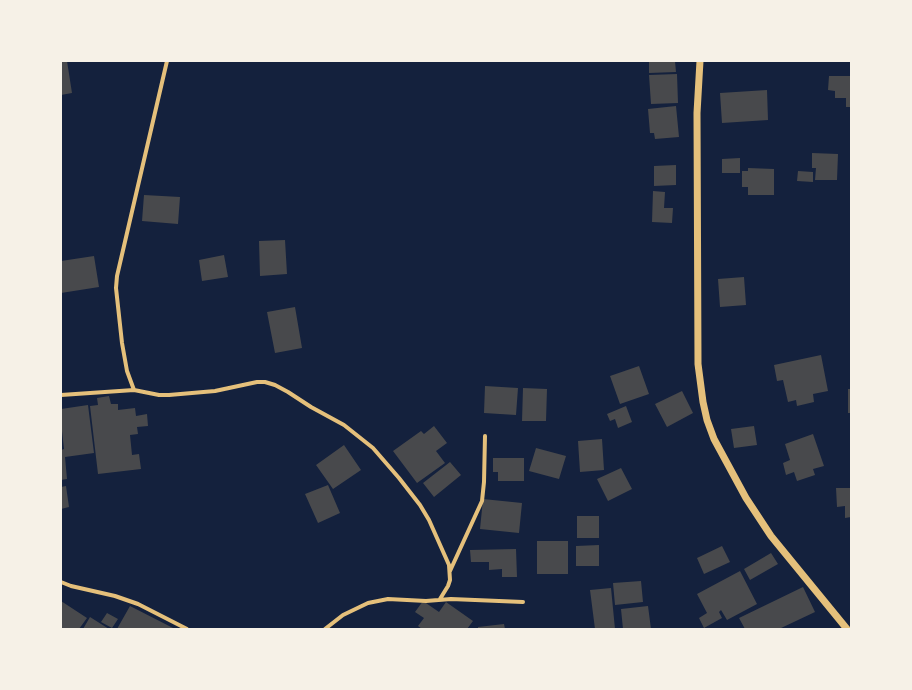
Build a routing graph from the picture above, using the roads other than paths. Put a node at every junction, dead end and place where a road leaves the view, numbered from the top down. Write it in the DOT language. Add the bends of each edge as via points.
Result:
graph roads {
  1 [pos="167,61"];
  2 [pos="700,61"];
  3 [pos="134,390"];
  4 [pos="61,395"];
  5 [pos="484,436"];
  6 [pos="450,572"];
  7 [pos="61,582"];
  8 [pos="440,599"];
  9 [pos="523,602"];
  10 [pos="187,629"];
  11 [pos="325,629"];
  12 [pos="847,629"];
  1 -- 3 [label="street" via="117,276 122,343 127,372"];
  2 -- 12 [label="street" via="698,364 707,420 714,439 771,536"];
  3 -- 4 [label="street"];
  3 -- 6 [label="street" via="169,395 214,391 265,382 281,388 332,417 373,448 399,478 430,520"];
  5 -- 6 [label="street" via="482,500"];
  6 -- 8 [label="street" via="448,586"];
  7 -- 10 [label="street" via="138,604"];
  8 -- 9 [label="street"];
  8 -- 11 [label="street" via="388,599 368,603 343,614"];
}
